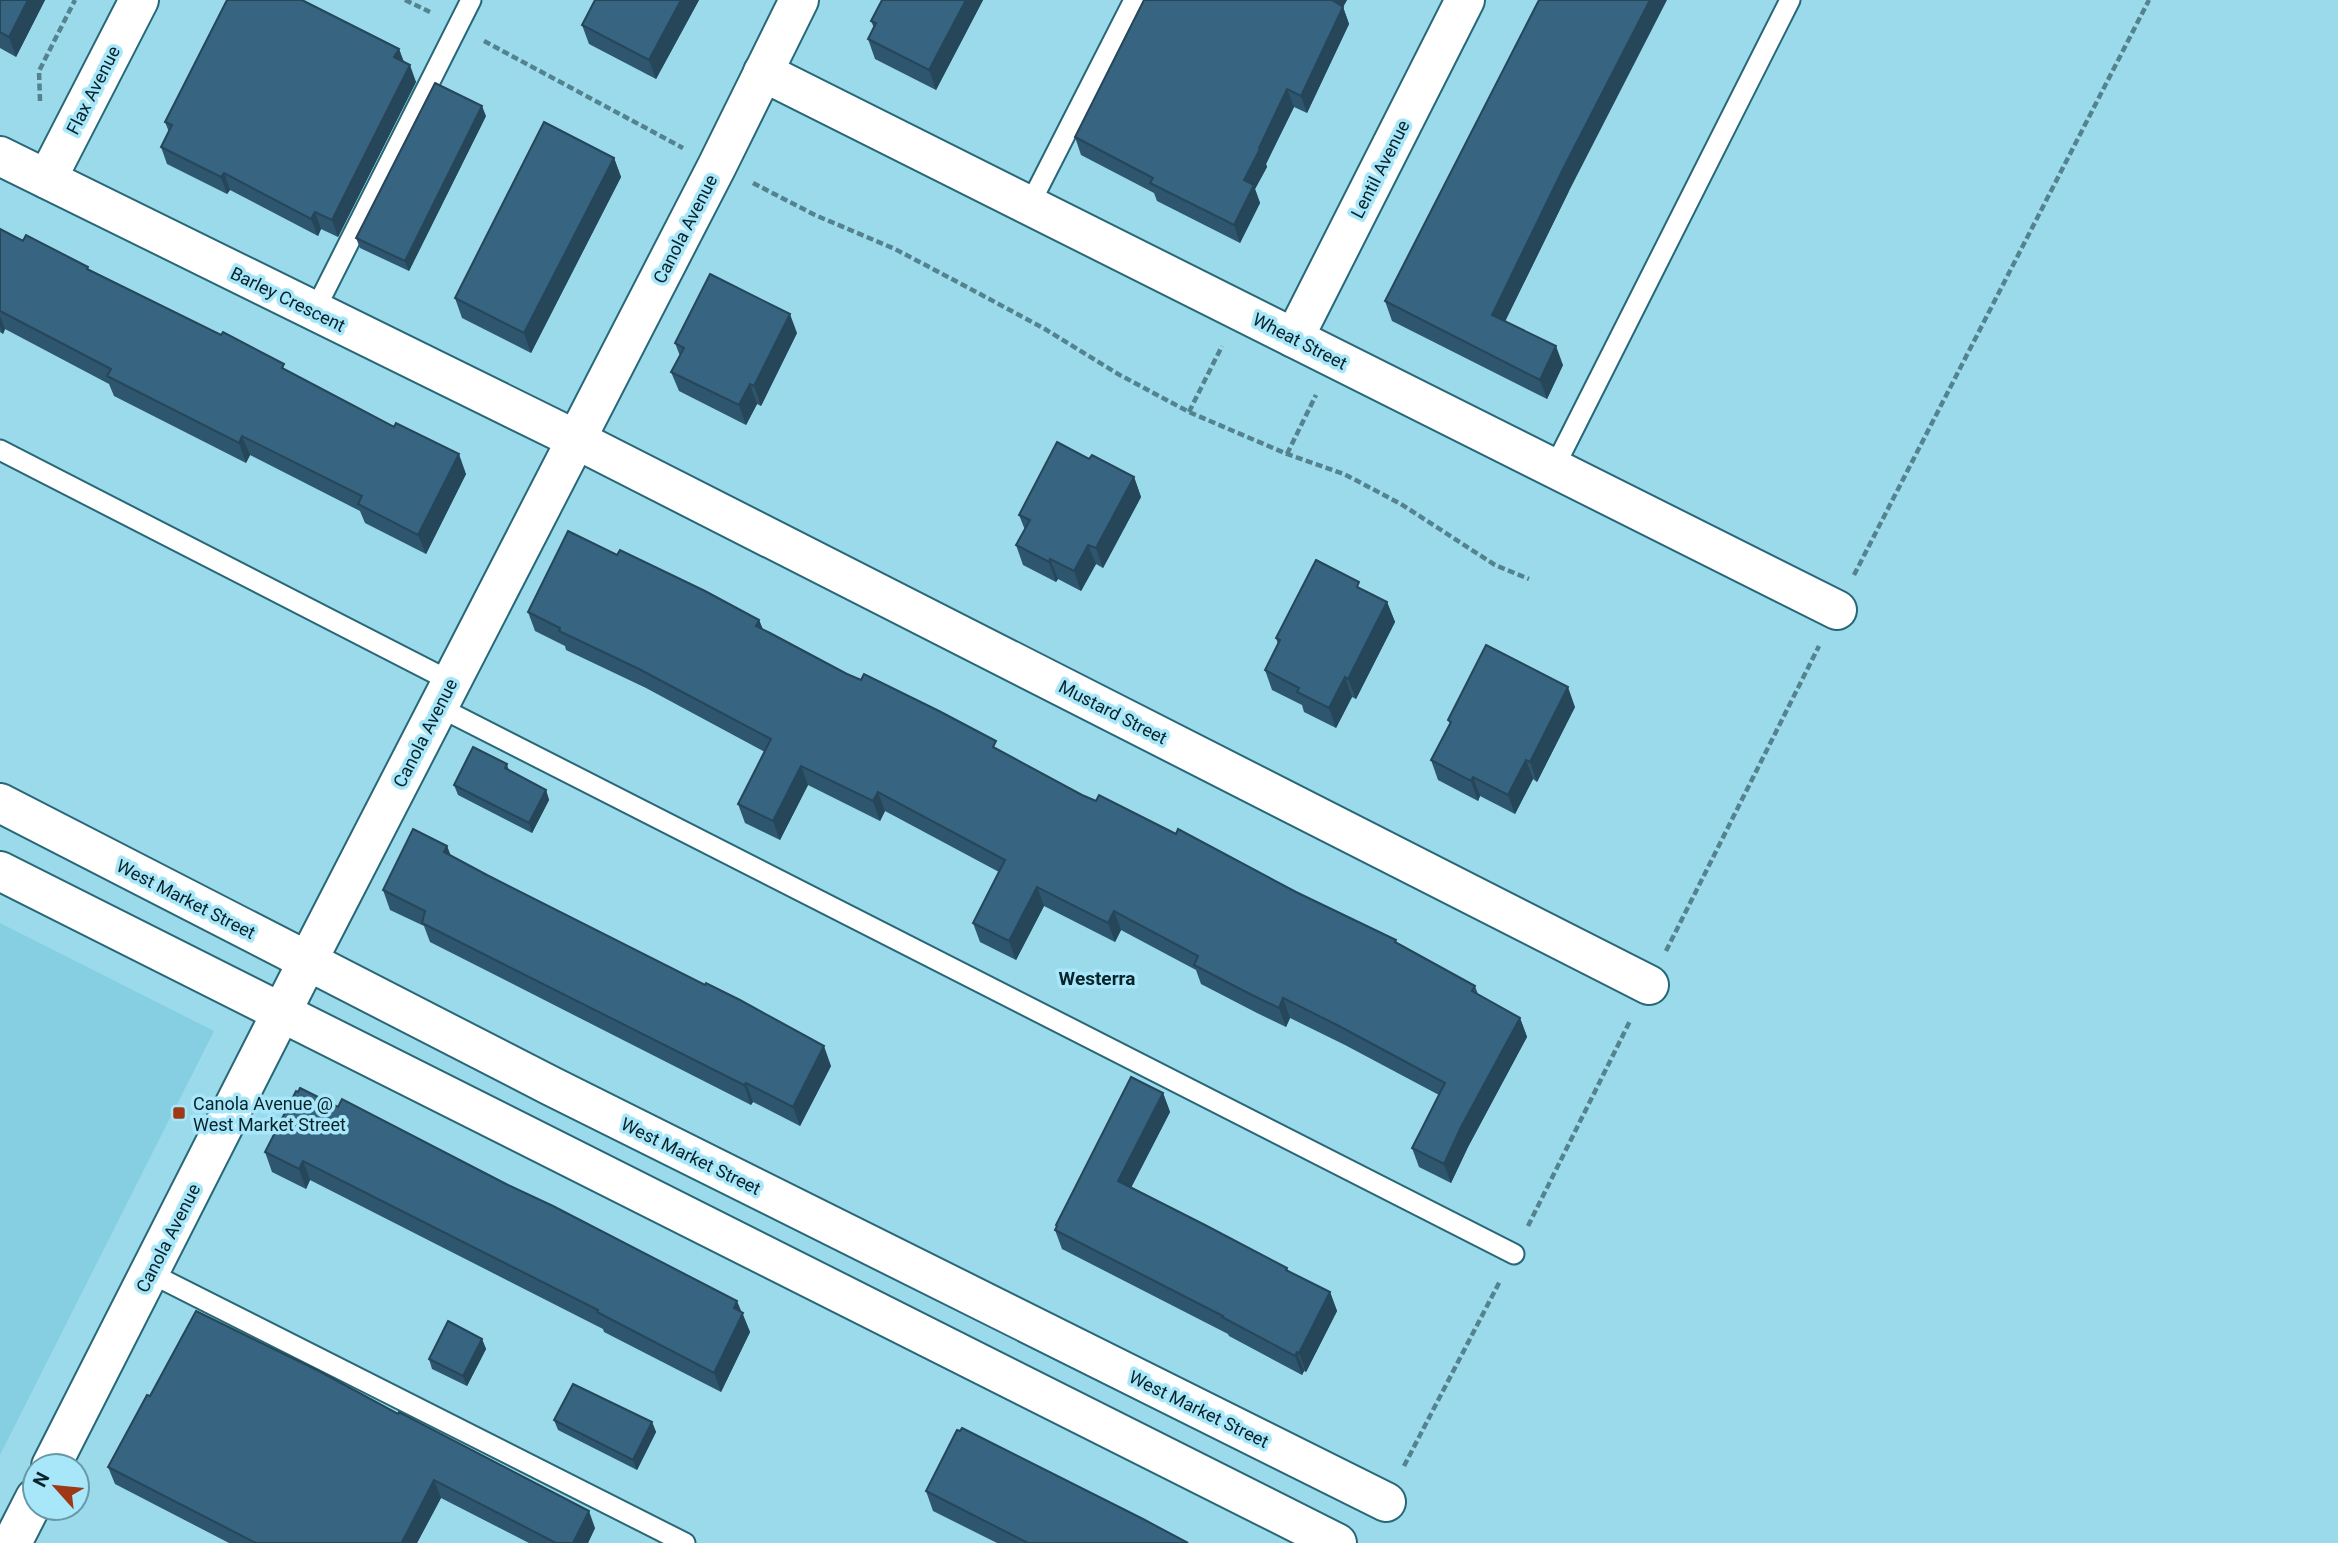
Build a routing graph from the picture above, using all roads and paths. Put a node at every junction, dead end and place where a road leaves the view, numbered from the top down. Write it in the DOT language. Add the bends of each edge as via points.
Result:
graph roads {
  1 [pos="75,0"];
  2 [pos="139,0"];
  3 [pos="405,0"];
  4 [pos="471,0"];
  5 [pos="799,0"];
  6 [pos="1134,0"];
  7 [pos="1465,0"];
  8 [pos="1790,0"];
  9 [pos="2149,0"];
  10 [pos="458,27"];
  11 [pos="764,72"];
  12 [pos="41,107"];
  13 [pos="0,156"];
  14 [pos="717,166"];
  15 [pos="47,179"];
  16 [pos="1030,204"];
  17 [pos="314,312"];
  18 [pos="1294,338"];
  19 [pos="1223,343"];
  20 [pos="1189,412"];
  21 [pos="577,440"];
  22 [pos="0,450"];
  23 [pos="1287,454"];
  24 [pos="1554,468"];
  25 [pos="1529,579"];
  26 [pos="1837,610"];
  27 [pos="445,694"];
  28 [pos="0,803"];
  29 [pos="0,870"];
  30 [pos="307,962"];
  31 [pos="1649,985"];
  32 [pos="283,1012"];
  33 [pos="1514,1254"];
  34 [pos="149,1273"];
  35 [pos="58,1452"];
  36 [pos="1386,1502"];
  37 [pos="26,1522"];
  38 [pos="18,1541"];
  39 [pos="685,1543"];
  40 [pos="1336,1543"];
  1 -- 12 [label="path" via="39,71"];
  2 -- 15 [label="street, Flax Avenue"];
  3 -- 10 [label="path"];
  4 -- 10 [label="lane"];
  5 -- 11 [label="street, Canola Avenue"];
  6 -- 16 [label="lane"];
  7 -- 18 [label="street, Lentil Avenue"];
  8 -- 24 [label="lane"];
  9 -- 26 [label="path"];
  10 -- 14 [label="path"];
  10 -- 17 [label="lane"];
  11 -- 14 [label="street, Canola Avenue"];
  11 -- 16 [label="street, Wheat Street"];
  13 -- 15 [label="street, Barley Crescent"];
  14 -- 20 [label="path" via="895,249"];
  14 -- 21 [label="street, Canola Avenue"];
  15 -- 17 [label="street, Barley Crescent"];
  16 -- 18 [label="street, Wheat Street"];
  17 -- 21 [label="street, Barley Crescent"];
  18 -- 23 [label="path" via="1316,394"];
  18 -- 24 [label="street, Wheat Street"];
  19 -- 20 [label="path"];
  20 -- 23 [label="path"];
  21 -- 27 [label="street, Canola Avenue"];
  21 -- 31 [label="street, Mustard Street"];
  22 -- 27 [label="lane"];
  23 -- 25 [label="path" via="1344,474 1401,504 1494,565"];
  24 -- 26 [label="street, Wheat Street"];
  26 -- 31 [label="path"];
  27 -- 30 [label="street, Canola Avenue"];
  27 -- 33 [label="lane"];
  28 -- 30 [label="street, West Market Street"];
  29 -- 32 [label="street"];
  30 -- 32 [label="street, Canola Avenue"];
  30 -- 36 [label="street, West Market Street"];
  31 -- 33 [label="path"];
  32 -- 34 [label="street, Canola Avenue"];
  32 -- 40 [label="street"];
  33 -- 36 [label="path"];
  34 -- 35 [label="street, Canola Avenue"];
  34 -- 39 [label="lane"];
  37 -- 38 [label="street"];
}
